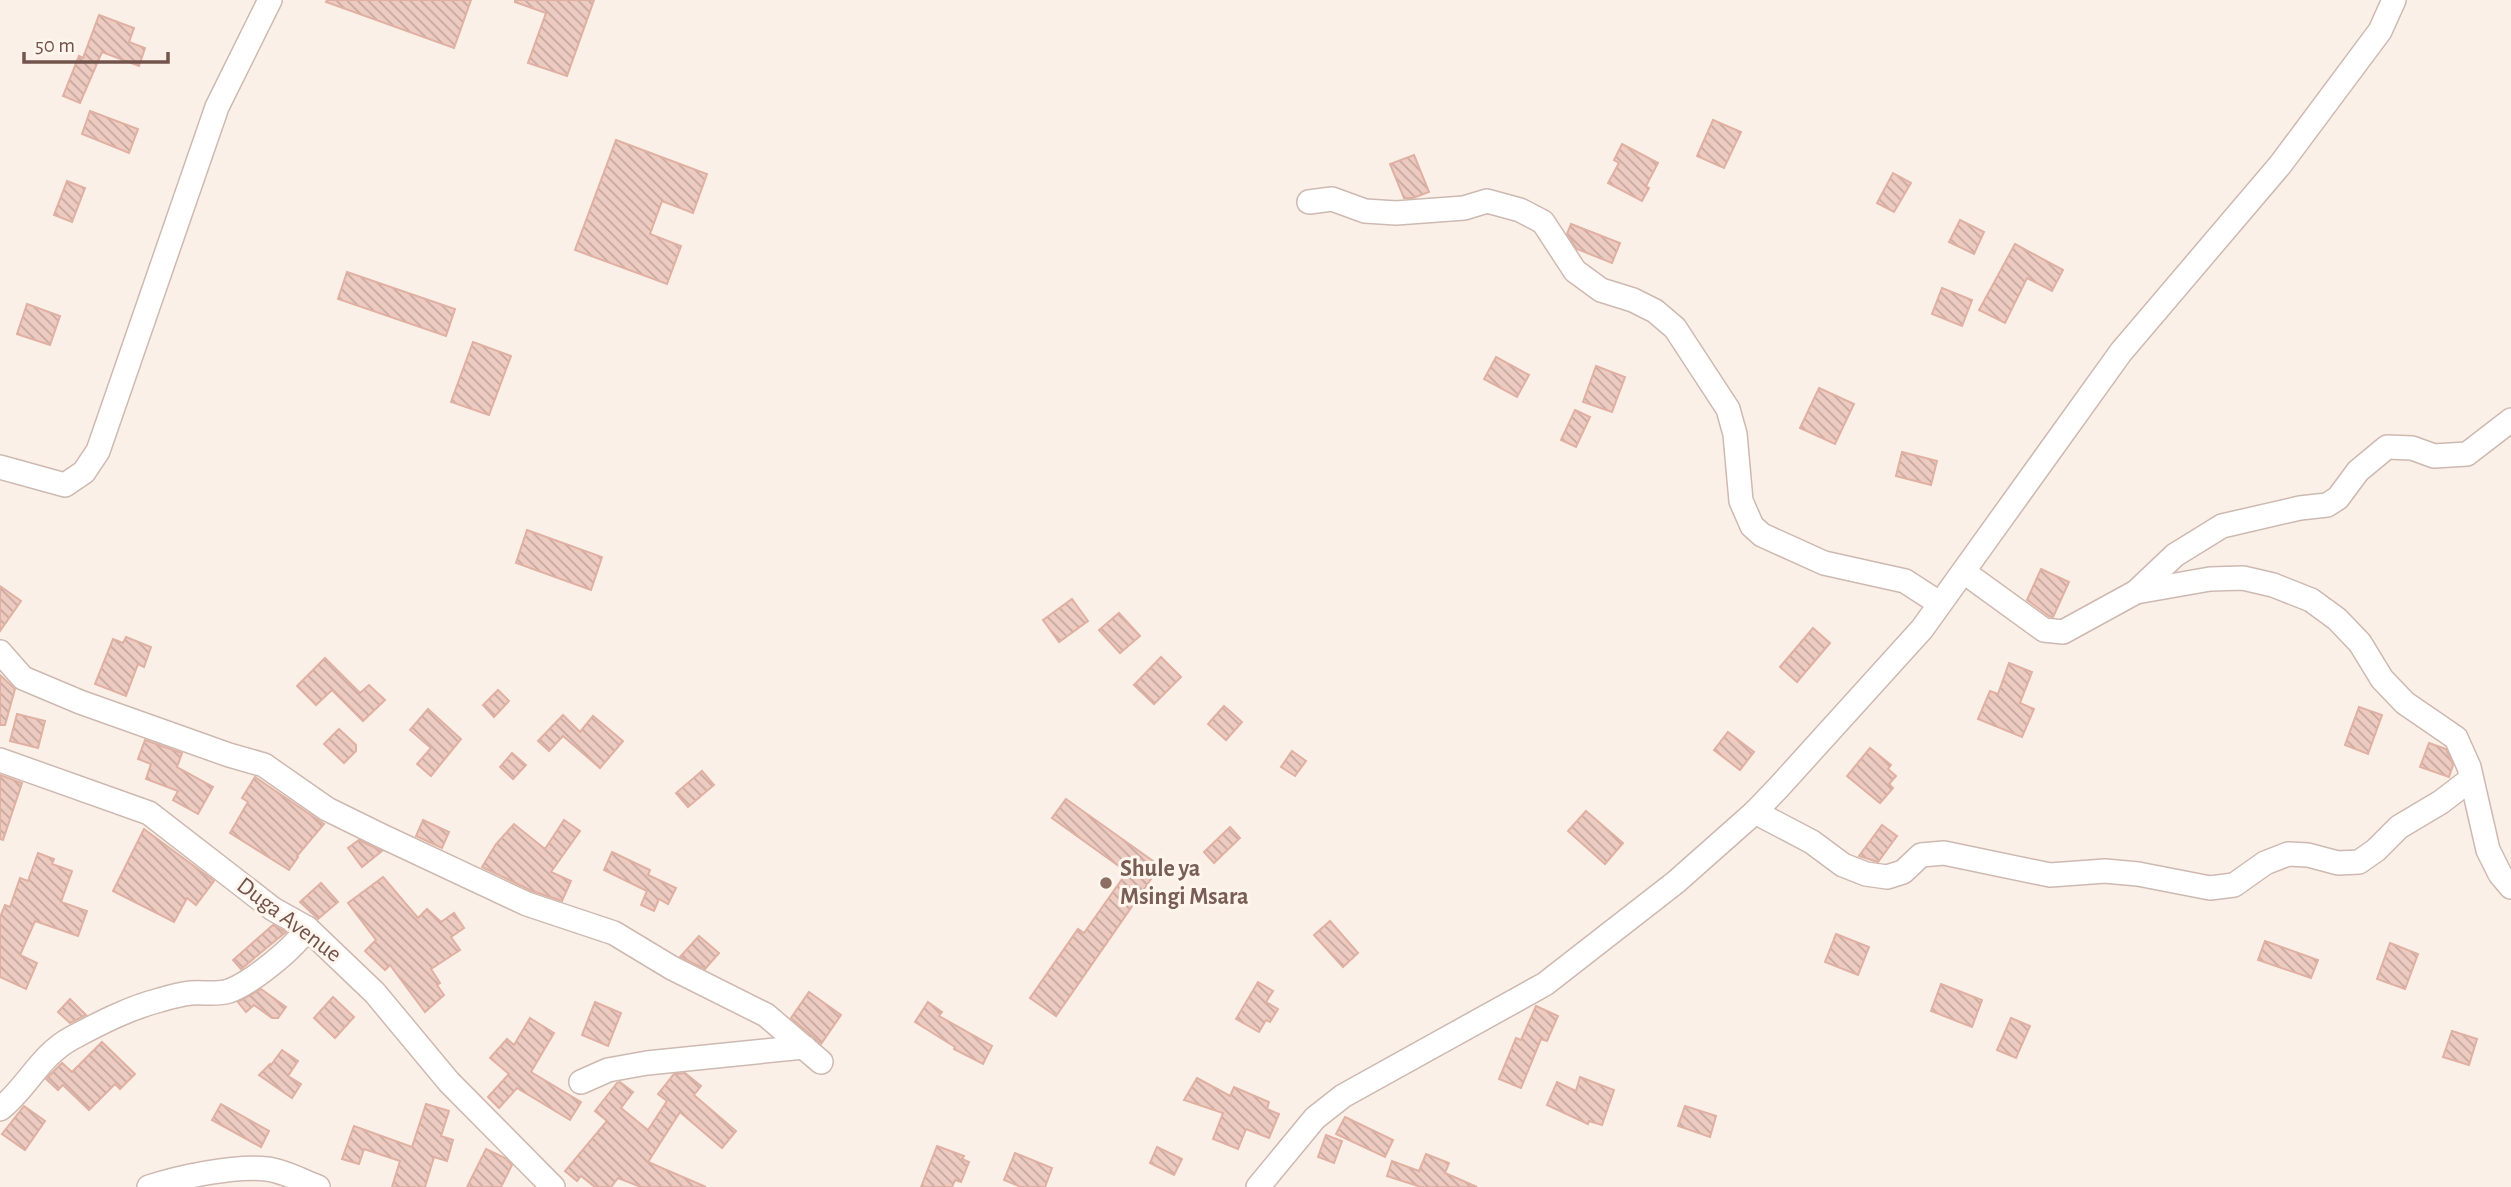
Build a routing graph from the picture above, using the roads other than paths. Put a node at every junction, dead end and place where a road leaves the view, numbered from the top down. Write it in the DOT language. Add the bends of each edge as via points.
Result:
graph roads {
  1 [pos="270,0"];
  2 [pos="2394,0"];
  3 [pos="1309,202"];
  4 [pos="2511,419"];
  5 [pos="3,474"];
  6 [pos="1964,572"];
  7 [pos="2136,592"];
  8 [pos="1939,603"];
  9 [pos="0,652"];
  10 [pos="0,760"];
  11 [pos="2471,779"];
  12 [pos="1755,812"];
  13 [pos="2511,887"];
  14 [pos="307,928"];
  15 [pos="581,1082"];
  16 [pos="0,1109"];
  17 [pos="149,1187"];
  18 [pos="318,1187"];
  19 [pos="553,1187"];
  20 [pos="1258,1187"];
  1 -- 5 [label="street" via="217,107 98,451 84,472 65,485"];
  2 -- 6 [label="street" via="2380,31 2280,165 2121,352"];
  3 -- 8 [label="street" via="1332,199 1365,211 1396,213 1464,208 1487,201 1543,222 1576,271 1601,290 1655,311 1675,328 1728,409 1741,501 1752,526 1824,563 1905,581"];
  4 -- 7 [label="street" via="2467,454 2434,456 2412,448 2387,447 2327,505 2222,527 2175,555"];
  6 -- 7 [label="street" via="2043,630 2063,632"];
  6 -- 8 [label="street"];
  7 -- 11 [label="street" via="2243,578 2311,600 2360,643 2382,679 2405,702 2456,738"];
  8 -- 12 [label="street" via="1922,629"];
  9 -- 15 [label="street" via="23,678 264,765 327,809 382,836 527,904 614,933 766,1015 813,1055 647,1063 608,1070"];
  10 -- 14 [label="street, Duga Avenue" via="149,813 273,909"];
  11 -- 12 [label="street" via="2399,827 2359,862 2288,854 2265,863 2234,886 2210,888 2105,871 2050,875 1944,853 1921,855 1903,872 1886,877 1866,874"];
  11 -- 13 [label="street" via="2488,850"];
  12 -- 20 [label="street" via="1676,882 1545,984 1343,1096 1315,1118"];
  14 -- 16 [label="street" via="259,974 227,991 161,999 69,1040 51,1051"];
  14 -- 19 [label="street, Duga Avenue" via="375,993 449,1082"];
  17 -- 18 [label="street" via="239,1169 268,1169"];
}
